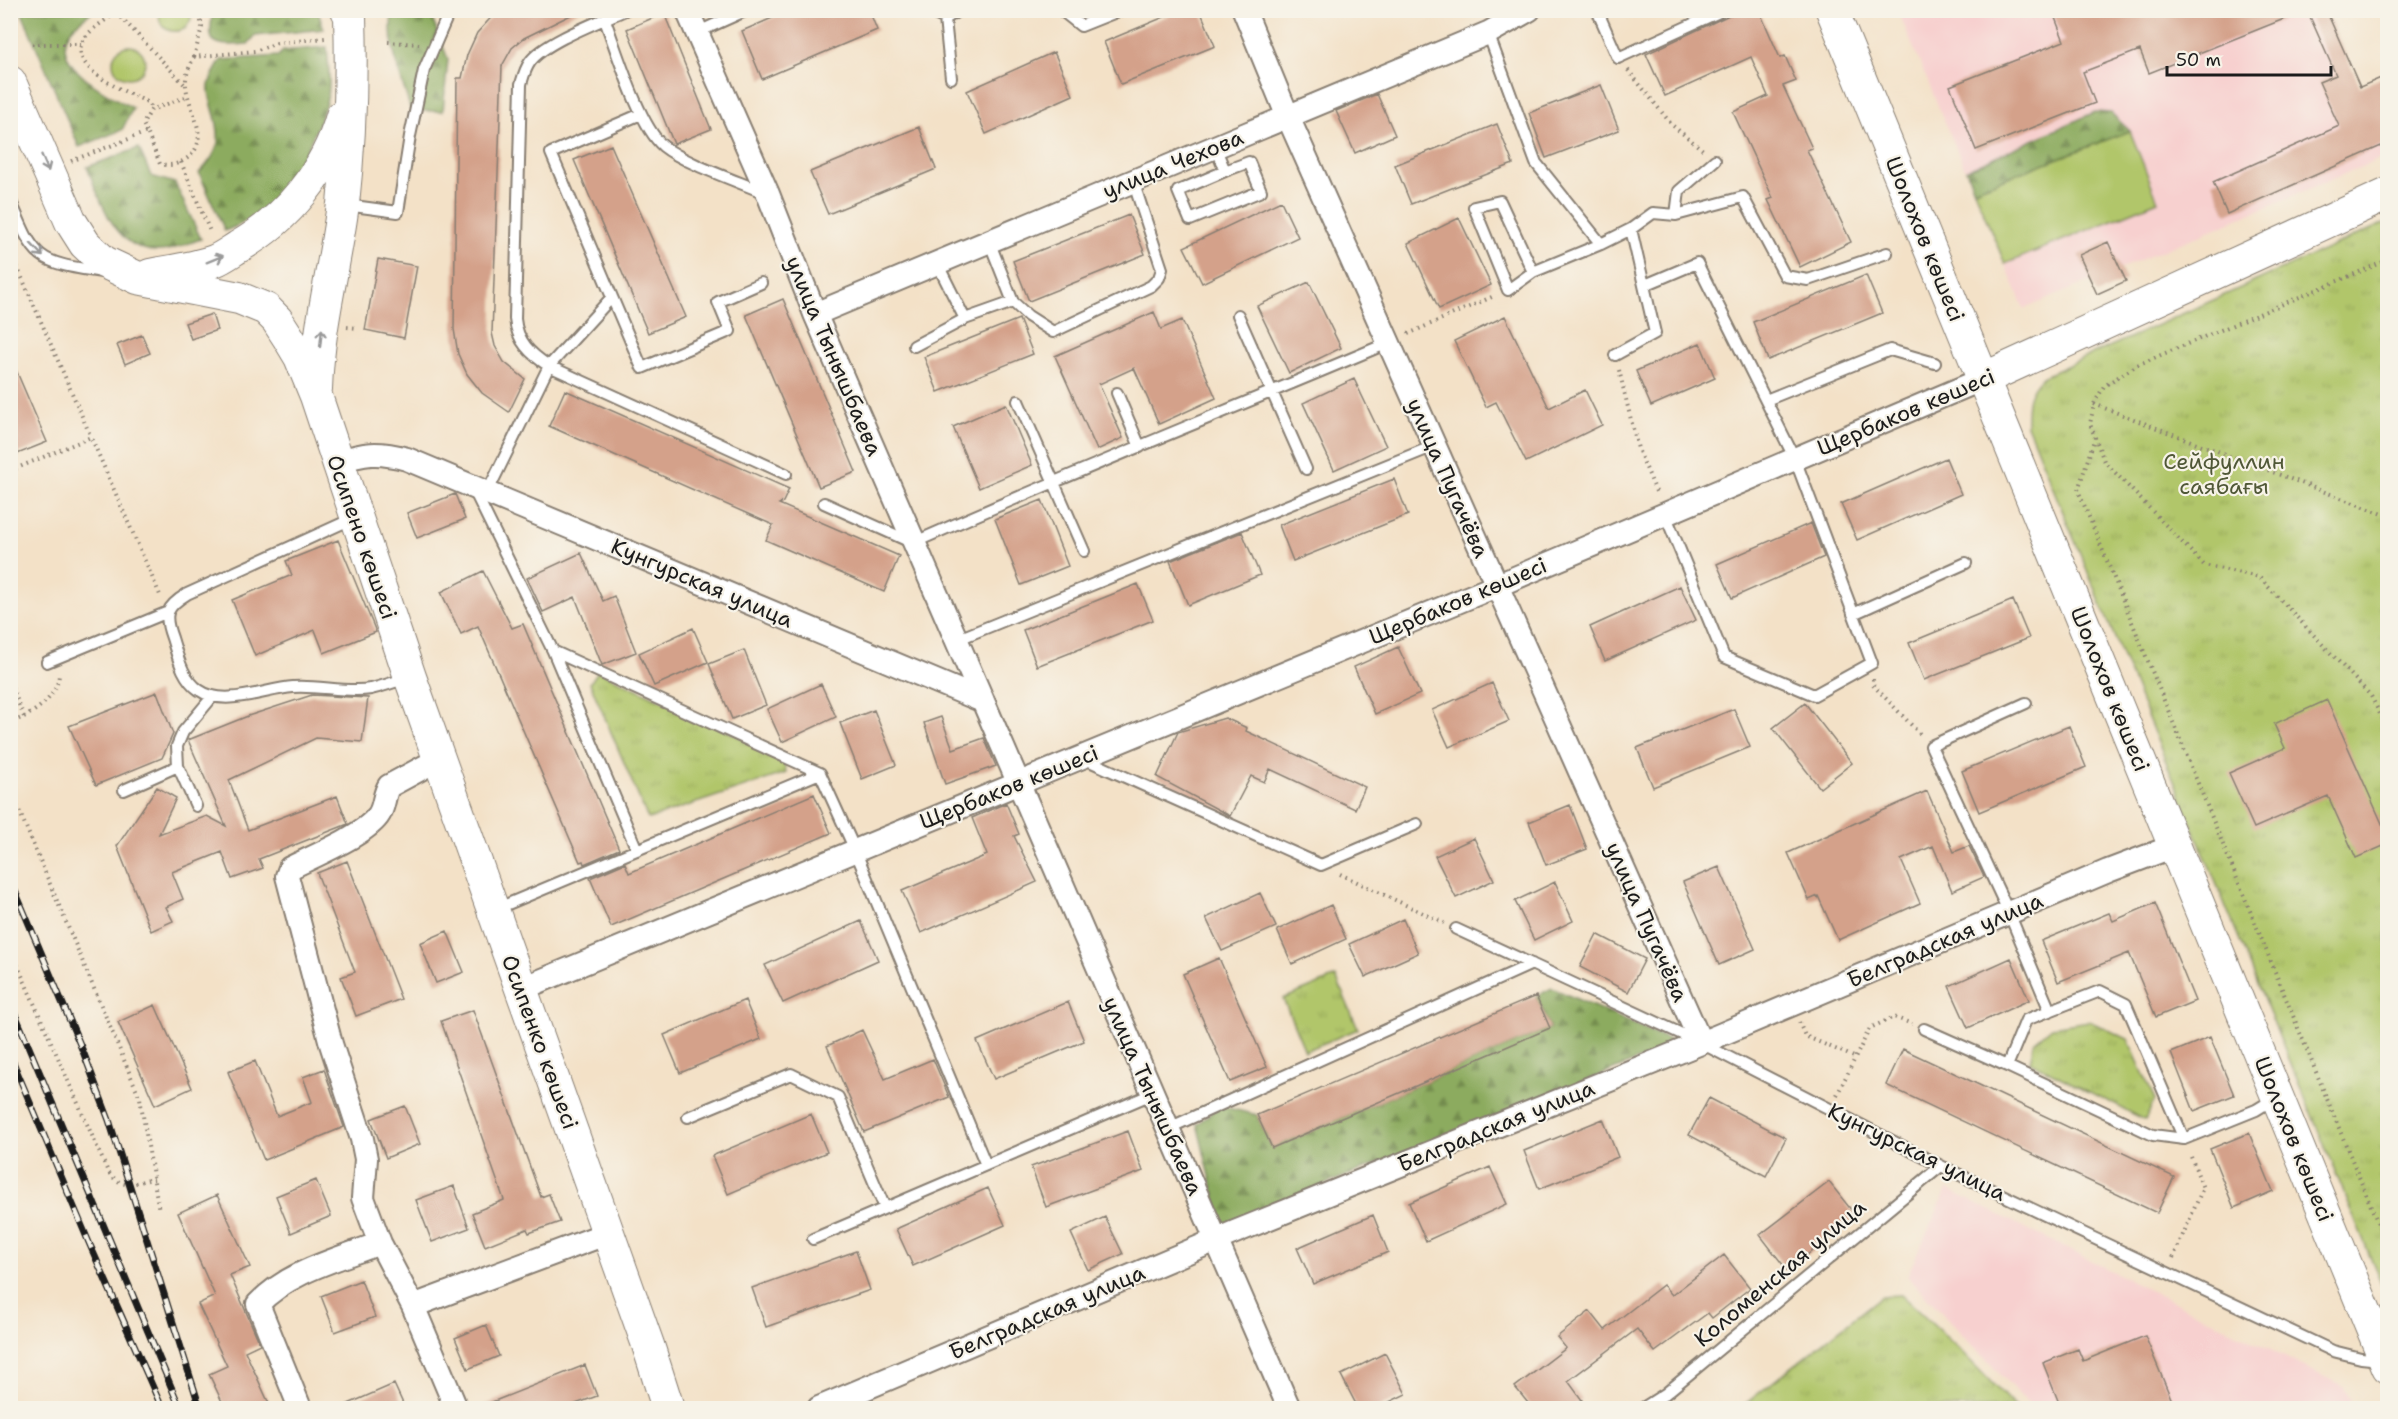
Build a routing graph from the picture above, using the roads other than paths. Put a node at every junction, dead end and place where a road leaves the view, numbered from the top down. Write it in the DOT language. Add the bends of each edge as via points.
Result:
graph roads {
  1 [pos="347,10"];
  2 [pos="370,10"];
  3 [pos="450,10"];
  4 [pos="625,10"];
  5 [pos="687,10"];
  6 [pos="747,10"];
  7 [pos="926,10"];
  8 [pos="959,10"];
  9 [pos="1061,10"];
  10 [pos="1121,10"];
  11 [pos="1244,10"];
  12 [pos="1529,10"];
  13 [pos="1597,10"];
  14 [pos="1832,10"];
  15 [pos="1718,13"];
  16 [pos="946,15"];
  17 [pos="605,20"];
  18 [pos="696,33"];
  19 [pos="1488,33"];
  20 [pos="951,78"];
  21 [pos="352,80"];
  22 [pos="10,82"];
  23 [pos="641,114"];
  24 [pos="1288,117"];
  25 [pos="1215,147"];
  26 [pos="1715,160"];
  27 [pos="1225,171"];
  28 [pos="1133,180"];
  29 [pos="768,194"];
  30 [pos="2388,194"];
  31 [pos="10,199"];
  32 [pos="343,204"];
  33 [pos="1677,215"];
  34 [pos="1631,229"];
  35 [pos="989,241"];
  36 [pos="1601,244"];
  37 [pos="1887,253"];
  38 [pos="937,263"];
  39 [pos="1533,272"];
  40 [pos="138,278"];
  41 [pos="761,284"];
  42 [pos="1645,285"];
  43 [pos="612,297"];
  44 [pos="1013,302"];
  45 [pos="815,314"];
  46 [pos="1238,315"];
  47 [pos="965,320"];
  48 [pos="1388,343"];
  49 [pos="914,346"];
  50 [pos="1615,355"];
  51 [pos="1935,363"];
  52 [pos="549,366"];
  53 [pos="1983,379"];
  54 [pos="1271,392"];
  55 [pos="1117,393"];
  56 [pos="316,396"];
  57 [pos="1766,400"];
  58 [pos="1018,401"];
  59 [pos="1434,446"];
  60 [pos="1140,447"];
  61 [pos="1795,459"];
  62 [pos="336,462"];
  63 [pos="1306,469"];
  64 [pos="786,474"];
  65 [pos="1054,481"];
  66 [pos="480,490"];
  67 [pos="824,503"];
  68 [pos="1665,514"];
  69 [pos="355,517"];
  70 [pos="914,543"];
  71 [pos="1084,551"];
  72 [pos="1966,563"];
  73 [pos="1496,586"];
  74 [pos="168,612"];
  75 [pos="1853,614"];
  76 [pos="955,640"];
  77 [pos="553,651"];
  78 [pos="47,662"];
  79 [pos="410,677"];
  80 [pos="213,696"];
  81 [pos="982,701"];
  82 [pos="2026,704"];
  83 [pos="1082,757"];
  84 [pos="439,759"];
  85 [pos="178,766"];
  86 [pos="820,773"];
  87 [pos="1016,783"];
  88 [pos="124,790"];
  89 [pos="196,806"];
  90 [pos="1417,824"];
  91 [pos="2174,846"];
  92 [pos="637,850"];
  93 [pos="855,850"];
  94 [pos="493,910"];
  95 [pos="2008,913"];
  96 [pos="1456,929"];
  97 [pos="1532,964"];
  98 [pos="521,989"];
  99 [pos="2050,1011"];
  100 [pos="1924,1029"];
  101 [pos="1701,1043"];
  102 [pos="2007,1066"];
  103 [pos="1152,1094"];
  104 [pos="2277,1097"];
  105 [pos="688,1117"];
  106 [pos="1169,1128"];
  107 [pos="2184,1139"];
  108 [pos="986,1165"];
  109 [pos="1941,1166"];
  110 [pos="885,1208"];
  111 [pos="608,1233"];
  112 [pos="813,1239"];
  113 [pos="1216,1240"];
  114 [pos="380,1243"];
  115 [pos="413,1306"];
  116 [pos="2386,1364"];
  117 [pos="300,1408"];
  118 [pos="456,1408"];
  119 [pos="668,1408"];
  120 [pos="819,1408"];
  121 [pos="1289,1408"];
  122 [pos="1643,1408"];
  1 -- 21 [label="main road"];
  2 -- 21 [label="main road"];
  3 -- 32 [label="lane" via="424,70 398,212"];
  4 -- 17 [label="lane"];
  5 -- 18 [label="street, улица Тынышбаева"];
  6 -- 18 [label="lane"];
  7 -- 16 [label="lane"];
  8 -- 16 [label="lane"];
  9 -- 10 [label="lane" via="1081,27"];
  11 -- 24 [label="street, улица Пугачёва"];
  12 -- 19 [label="street, улица Чехова"];
  13 -- 15 [label="lane" via="1618,58"];
  14 -- 53 [label="main road, Шолохов көшесі"];
  16 -- 20 [label="lane"];
  17 -- 23 [label="lane"];
  17 -- 52 [label="lane" via="538,53 521,84 516,328 527,349"];
  18 -- 29 [label="street, улица Тынышбаева"];
  19 -- 24 [label="street, улица Чехова"];
  19 -- 36 [label="lane" via="1536,163"];
  21 -- 32 [label="main road"];
  40 -- 21 [label="main road, one-way" via="215,260 269,227 315,175 338,131"];
  22 -- 40 [label="main road, Осипено көшесі, one-way" via="71,222 85,244 104,261"];
  23 -- 29 [label="lane" via="653,135 677,155"];
  23 -- 43 [label="lane" via="551,153"];
  24 -- 25 [label="street, улица Чехова"];
  24 -- 48 [label="street, улица Пугачёва"];
  25 -- 27 [label="lane"];
  25 -- 28 [label="street, улица Чехова"];
  26 -- 33 [label="lane" via="1679,191"];
  27 -- 27 [label="lane" via="1249,162 1261,191 1190,220 1178,191"];
  28 -- 35 [label="street, улица Чехова"];
  28 -- 44 [label="lane" via="1161,263 1156,282 1053,332"];
  29 -- 45 [label="street, улица Тынышбаева"];
  30 -- 53 [label="main road, Щербаков көшесі"];
  31 -- 40 [label="lane, one-way" via="29,242 40,256 51,262"];
  56 -- 32 [label="main road, one-way" via="322,324"];
  33 -- 34 [label="lane" via="1653,213"];
  33 -- 37 [label="lane" via="1743,197 1785,276 1808,280"];
  34 -- 36 [label="lane"];
  34 -- 42 [label="lane"];
  35 -- 38 [label="street, улица Чехова"];
  35 -- 44 [label="lane"];
  36 -- 39 [label="lane"];
  38 -- 45 [label="street, улица Чехова"];
  38 -- 47 [label="lane"];
  39 -- 39 [label="lane" via="1508,290 1474,207 1500,201"];
  40 -- 56 [label="main road, Осипено көшесі" via="239,298 266,309 300,357"];
  41 -- 43 [label="lane" via="718,302 730,331 642,368"];
  42 -- 50 [label="lane" via="1655,333"];
  42 -- 57 [label="lane" via="1697,263"];
  43 -- 52 [label="lane"];
  44 -- 47 [label="lane"];
  45 -- 70 [label="street, улица Тынышбаева"];
  46 -- 54 [label="lane"];
  47 -- 49 [label="lane"];
  48 -- 54 [label="lane"];
  48 -- 59 [label="street, улица Пугачёва"];
  51 -- 57 [label="lane" via="1890,350"];
  52 -- 64 [label="lane"];
  52 -- 66 [label="lane"];
  53 -- 61 [label="street, Щербаков көшесі"];
  53 -- 91 [label="main road, Шолохов көшесі"];
  54 -- 60 [label="lane"];
  54 -- 63 [label="lane"];
  55 -- 60 [label="lane"];
  56 -- 62 [label="main road, Осипено көшесі"];
  57 -- 61 [label="lane"];
  58 -- 65 [label="lane"];
  59 -- 73 [label="street, улица Пугачёва"];
  59 -- 76 [label="lane"];
  60 -- 65 [label="lane"];
  61 -- 68 [label="street, Щербаков көшесі"];
  61 -- 75 [label="lane"];
  62 -- 66 [label="street, Кунгурская улица" via="363,454 386,453"];
  62 -- 69 [label="main road, Осипено көшесі"];
  65 -- 70 [label="lane"];
  65 -- 71 [label="lane"];
  66 -- 77 [label="lane"];
  66 -- 81 [label="street, Кунгурская улица"];
  67 -- 70 [label="lane"];
  68 -- 73 [label="street, Щербаков көшесі"];
  68 -- 75 [label="lane" via="1724,657 1814,695 1872,663"];
  69 -- 74 [label="lane" via="187,594 174,602"];
  69 -- 79 [label="main road, Осипено көшесі"];
  70 -- 76 [label="street, улица Тынышбаева"];
  72 -- 75 [label="lane"];
  73 -- 83 [label="street, Щербаков көшесі"];
  73 -- 101 [label="street, улица Пугачёва"];
  74 -- 78 [label="lane"];
  74 -- 80 [label="lane" via="166,622 185,677 200,691"];
  76 -- 81 [label="street, улица Тынышбаева"];
  77 -- 86 [label="lane"];
  77 -- 92 [label="lane"];
  79 -- 80 [label="lane" via="370,689 294,687"];
  79 -- 84 [label="main road, Осипенко көшесі"];
  80 -- 85 [label="lane" via="183,732 177,746"];
  81 -- 87 [label="street"];
  82 -- 95 [label="lane" via="1931,746"];
  83 -- 87 [label="street, Щербаков көшесі"];
  83 -- 90 [label="lane" via="1321,865"];
  84 -- 94 [label="main road, Осипенко көшесі"];
  84 -- 114 [label="street" via="389,786 376,819 290,868 287,876 331,1044 362,1139 366,1159 363,1198"];
  85 -- 88 [label="lane"];
  85 -- 89 [label="lane"];
  86 -- 92 [label="lane"];
  86 -- 93 [label="lane"];
  87 -- 93 [label="street, Щербаков көшесі"];
  87 -- 103 [label="street, улица Тынышбаева"];
  91 -- 95 [label="street, Белградская улица"];
  91 -- 104 [label="main road, Шолохов көшесі"];
  92 -- 94 [label="lane"];
  93 -- 98 [label="street, Щербаков көшесі"];
  93 -- 108 [label="lane"];
  94 -- 98 [label="main road, Осипенко көшесі"];
  95 -- 99 [label="lane"];
  95 -- 101 [label="street, Белградская улица"];
  96 -- 97 [label="lane, Кунгурская улица"];
  97 -- 101 [label="lane, Кунгурская улица"];
  97 -- 106 [label="lane"];
  98 -- 111 [label="main road, Осипенко көшесі"];
  99 -- 102 [label="lane" via="2026,1020"];
  99 -- 107 [label="lane" via="2100,991 2126,1004"];
  100 -- 102 [label="lane"];
  101 -- 109 [label="lane, Кунгурская улица"];
  101 -- 113 [label="street, Белградская улица"];
  102 -- 107 [label="lane" via="2153,1135"];
  103 -- 106 [label="street, улица Тынышбаева"];
  103 -- 108 [label="lane"];
  104 -- 107 [label="lane" via="2256,1110"];
  104 -- 116 [label="main road, Шолохов көшесі"];
  105 -- 110 [label="lane" via="791,1074 838,1097"];
  106 -- 113 [label="street, улица Тынышбаева"];
  108 -- 110 [label="lane"];
  109 -- 116 [label="lane, Кунгурская улица" via="2333,1351"];
  109 -- 122 [label="lane, Коломенская улица" via="1665,1394"];
  110 -- 112 [label="lane"];
  111 -- 115 [label="street"];
  111 -- 119 [label="main road, Осипенко көшесі"];
  113 -- 120 [label="street, Белградская улица"];
  113 -- 121 [label="street, улица Тынышбаева"];
  114 -- 115 [label="street"];
  114 -- 117 [label="street" via="287,1280 258,1304"];
  115 -- 118 [label="street"];
}
